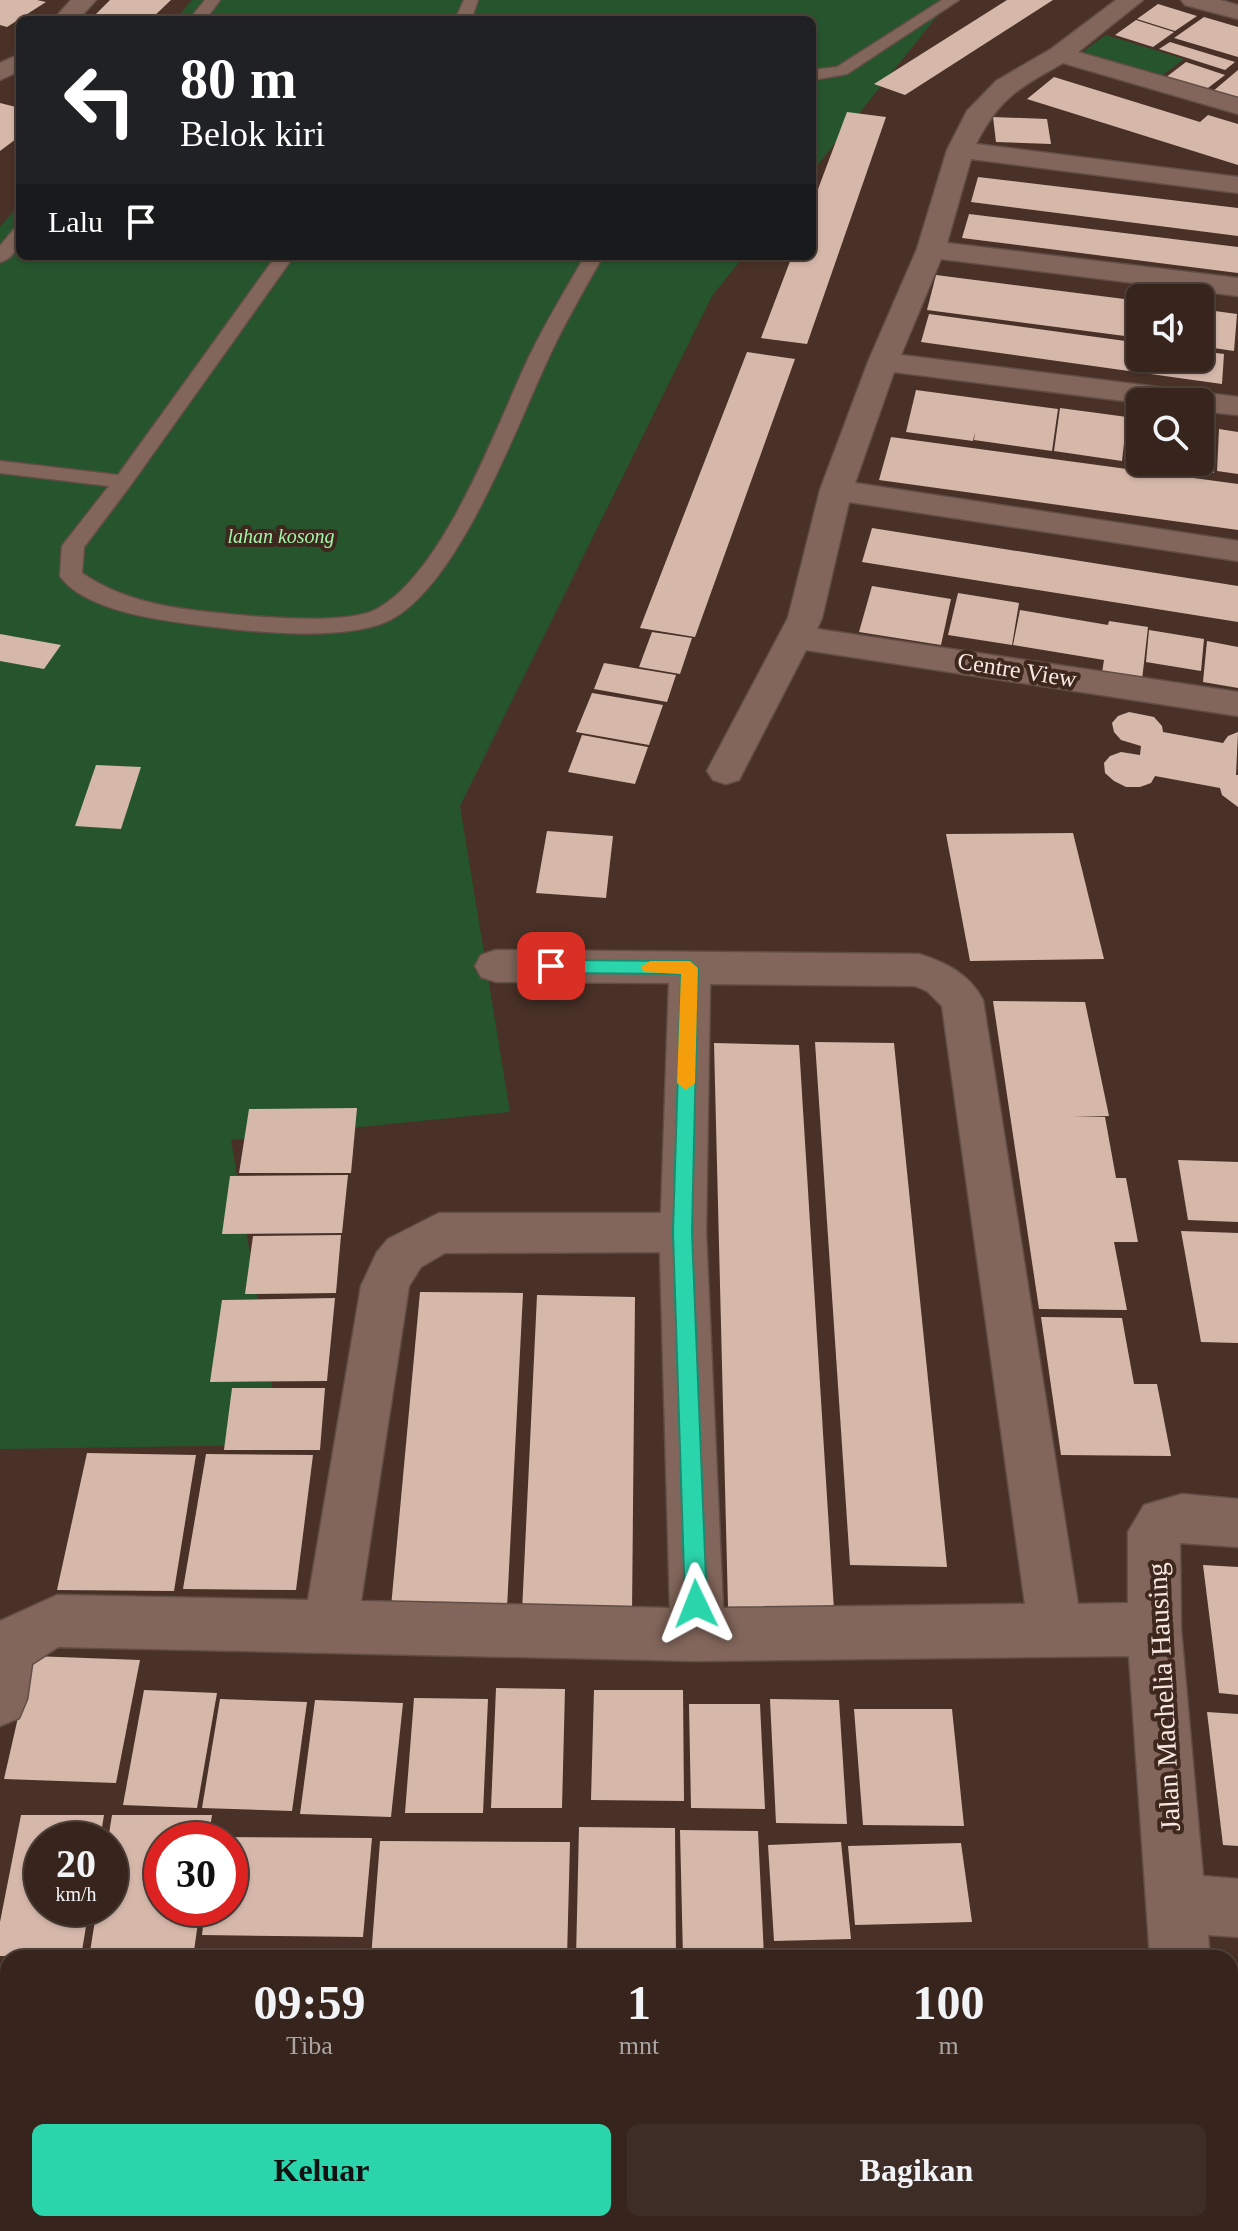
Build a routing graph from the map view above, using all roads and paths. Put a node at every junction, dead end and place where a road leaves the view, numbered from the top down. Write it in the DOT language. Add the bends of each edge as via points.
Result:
graph roads {
  1 [pos="84,0"];
  2 [pos="213,0"];
  3 [pos="952,0"];
  4 [pos="1131,0"];
  5 [pos="1193,0"];
  6 [pos="1238,12"];
  7 [pos="69,16"];
  8 [pos="200,16"];
  9 [pos="1060,54"];
  10 [pos="816,74"];
  11 [pos="1238,106"];
  12 [pos="960,150"];
  13 [pos="1238,185"];
  14 [pos="16,238"];
  15 [pos="931,249"];
  16 [pos="0,257"];
  17 [pos="282,260"];
  18 [pos="592,260"];
  19 [pos="1238,287"];
  20 [pos="883,362"];
  21 [pos="1238,406"];
  22 [pos="0,467"];
  23 [pos="123,482"];
  24 [pos="836,490"];
  25 [pos="1238,551"];
  26 [pos="796,637"];
  27 [pos="1238,704"];
  28 [pos="726,771"];
  29 [pos="496,966"];
  30 [pos="690,968"];
  31 [pos="683,1232"];
  32 [pos="1238,1523"];
  33 [pos="330,1629"];
  34 [pos="1154,1629"];
  35 [pos="1055,1630"];
  36 [pos="697,1635"];
  37 [pos="0,1699"];
  38 [pos="1238,1908"];
  39 [pos="1178,1931"];
  1 -- 7 [label="street"];
  2 -- 8 [label="lane"];
  3 -- 10 [label="lane" via="841,71"];
  4 -- 9 [label="street"];
  5 -- 6 [label="street"];
  9 -- 11 [label="street"];
  9 -- 12 [label="street" via="989,99"];
  12 -- 13 [label="street"];
  12 -- 15 [label="street"];
  14 -- 16 [label="lane"];
  15 -- 19 [label="street"];
  15 -- 20 [label="street"];
  17 -- 23 [label="lane"];
  18 -- 23 [label="lane" via="431,571 405,602 385,615 357,623 240,623 148,610 91,593 71,576 73,546"];
  20 -- 21 [label="street"];
  20 -- 24 [label="street"];
  22 -- 23 [label="lane"];
  24 -- 25 [label="street"];
  24 -- 26 [label="street"];
  26 -- 27 [label="street, Centre View"];
  26 -- 28 [label="street"];
  29 -- 30 [label="street"];
  30 -- 31 [label="street"];
  30 -- 35 [label="street" via="919,970 942,980 962,1000"];
  31 -- 33 [label="street" via="439,1233 391,1265"];
  31 -- 36 [label="street"];
  32 -- 34 [label="street, Jalan Machelia Hausing" via="1182,1518 1162,1522 1154,1532"];
  33 -- 36 [label="street"];
  33 -- 37 [label="street" via="57,1621 25,1634 7,1651"];
  34 -- 35 [label="street"];
  34 -- 39 [label="street, Jalan Machelia Hausing"];
  35 -- 36 [label="street"];
  38 -- 39 [label="street, Jalan Machelia Hausing"];
}
